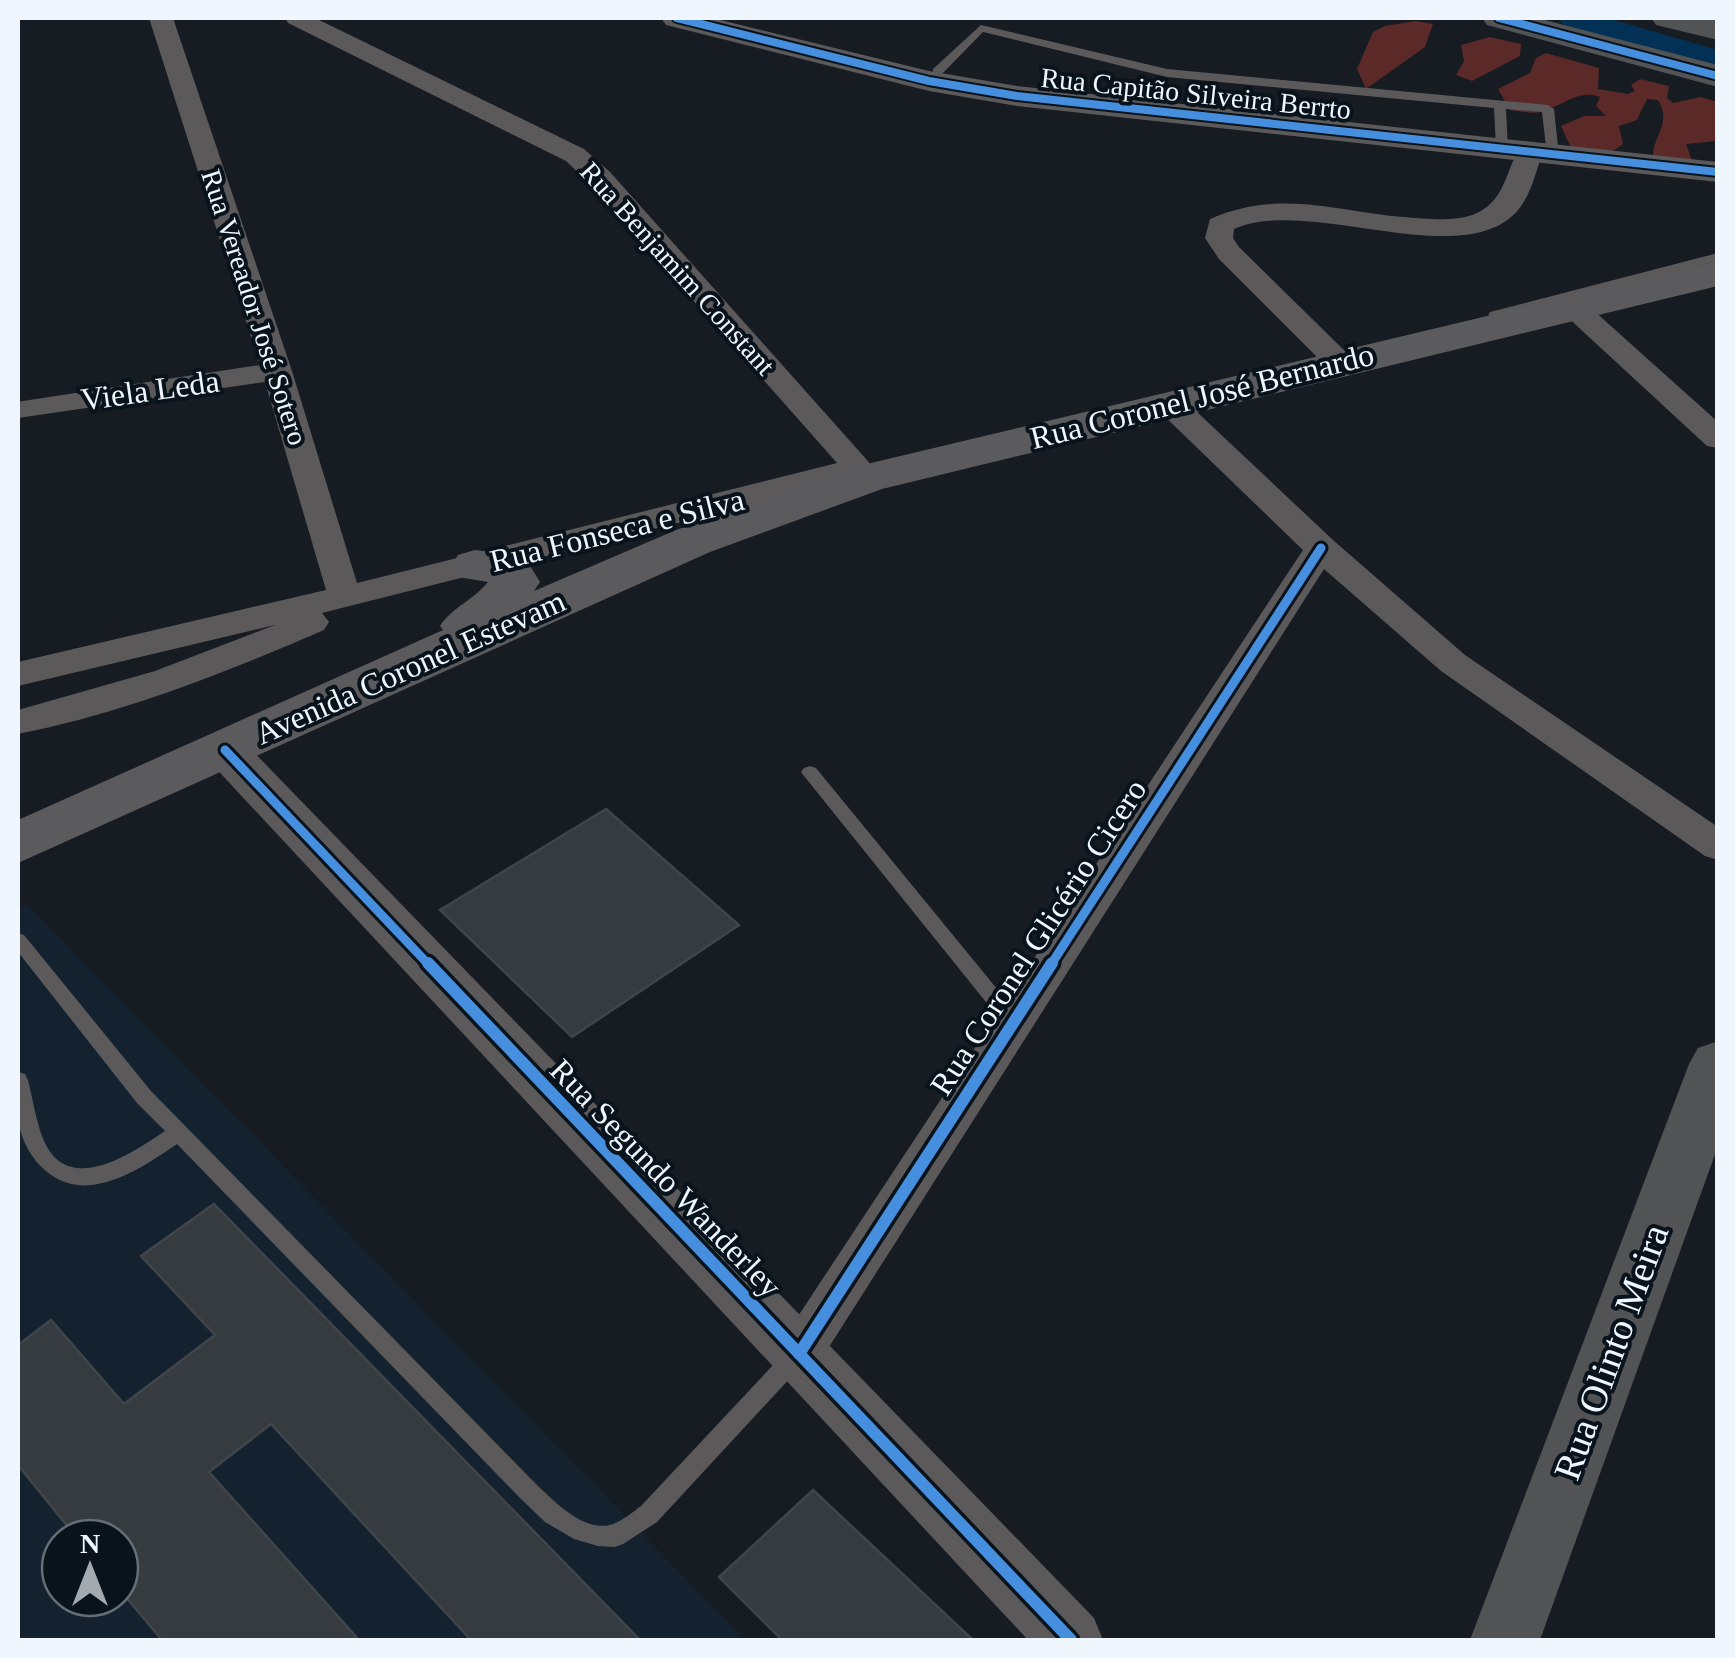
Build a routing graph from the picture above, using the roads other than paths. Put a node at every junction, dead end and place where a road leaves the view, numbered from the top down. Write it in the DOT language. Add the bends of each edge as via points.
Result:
graph roads {
  1 [pos="160,18"];
  2 [pos="298,18"];
  3 [pos="677,18"];
  4 [pos="1499,18"];
  5 [pos="1668,18"];
  6 [pos="1718,30"];
  7 [pos="937,72"];
  8 [pos="1718,76"];
  9 [pos="1500,105"];
  10 [pos="1528,147"];
  11 [pos="1718,172"];
  12 [pos="1718,258"];
  13 [pos="1718,273"];
  14 [pos="1573,307"];
  15 [pos="1337,360"];
  16 [pos="277,371"];
  17 [pos="1170,404"];
  18 [pos="1684,405"];
  19 [pos="23,410"];
  20 [pos="1718,416"];
  21 [pos="1718,439"];
  22 [pos="862,473"];
  23 [pos="693,541"];
  24 [pos="1321,548"];
  25 [pos="475,566"];
  26 [pos="361,593"];
  27 [pos="18,674"];
  28 [pos="386,675"];
  29 [pos="18,722"];
  30 [pos="225,750"];
  31 [pos="810,772"];
  32 [pos="18,843"];
  33 [pos="1718,846"];
  34 [pos="18,940"];
  35 [pos="1013,1022"];
  36 [pos="1718,1064"];
  37 [pos="18,1080"];
  38 [pos="179,1132"];
  39 [pos="798,1354"];
  40 [pos="1071,1640"];
  41 [pos="1505,1640"];
  1 -- 16 [label="street, Rua Vereador José Sotero"];
  2 -- 22 [label="street, Rua Benjamim Constant" via="574,155"];
  3 -- 10 [label="street, Rua Capitão Silveira Berrto" via="982,90"];
  4 -- 8 [label="main road"];
  5 -- 6 [label="main road"];
  7 -- 9 [label="lane" via="981,28 1166,73"];
  9 -- 10 [label="lane"];
  9 -- 10 [label="lane" via="1548,109"];
  10 -- 11 [label="street, Rua Capitão Silveira Berrto"];
  10 -- 15 [label="street" via="1510,203 1482,221 1409,226 1266,210 1220,225 1218,238 1229,253"];
  12 -- 15 [label="lane, Rua Coronel José Bernardo"];
  13 -- 14 [label="main road, Rua Coronel José Bernardo"];
  14 -- 15 [label="main road, Rua Coronel José Bernardo"];
  14 -- 18 [label="street"];
  15 -- 17 [label="main road, Rua Coronel José Bernardo"];
  15 -- 22 [label="lane, Rua Coronel José Bernardo"];
  16 -- 19 [label="street, Viela Leda"];
  16 -- 26 [label="street, Rua Vereador José Sotero"];
  17 -- 22 [label="main road, Rua Coronel José Bernardo"];
  17 -- 24 [label="street"];
  18 -- 20 [label="street"];
  18 -- 21 [label="street"];
  22 -- 23 [label="main road, Rua Coronel José Bernardo"];
  22 -- 25 [label="street, Rua Fonseca e Silva"];
  23 -- 28 [label="main road, Avenida Coronel Estevam"];
  24 -- 33 [label="street" via="1453,664"];
  24 -- 35 [label="street, Rua Coronel Glicério Cicero"];
  25 -- 26 [label="street, Rua Fonseca e Silva"];
  25 -- 28 [label="main road" via="507,568 515,582 509,595"];
  26 -- 27 [label="street, Rua Fonseca e Silva"];
  26 -- 29 [label="street, Rua Fonseca e Silva" via="232,657"];
  28 -- 30 [label="main road, Avenida Coronel Estevam"];
  30 -- 32 [label="main road, Avenida Coronel Estevam"];
  30 -- 39 [label="street, Rua Segundo Wanderley"];
  31 -- 35 [label="lane"];
  34 -- 38 [label="lane"];
  35 -- 39 [label="street, Rua Coronel Glicério Cicero"];
  36 -- 41 [label="main road, Rua Olinto Meira"];
  37 -- 38 [label="lane" via="39,1152 61,1172 80,1178 126,1166"];
  38 -- 39 [label="lane" via="504,1467 574,1528 615,1536 650,1514"];
  39 -- 40 [label="street, Rua Segundo Wanderley"];
}
